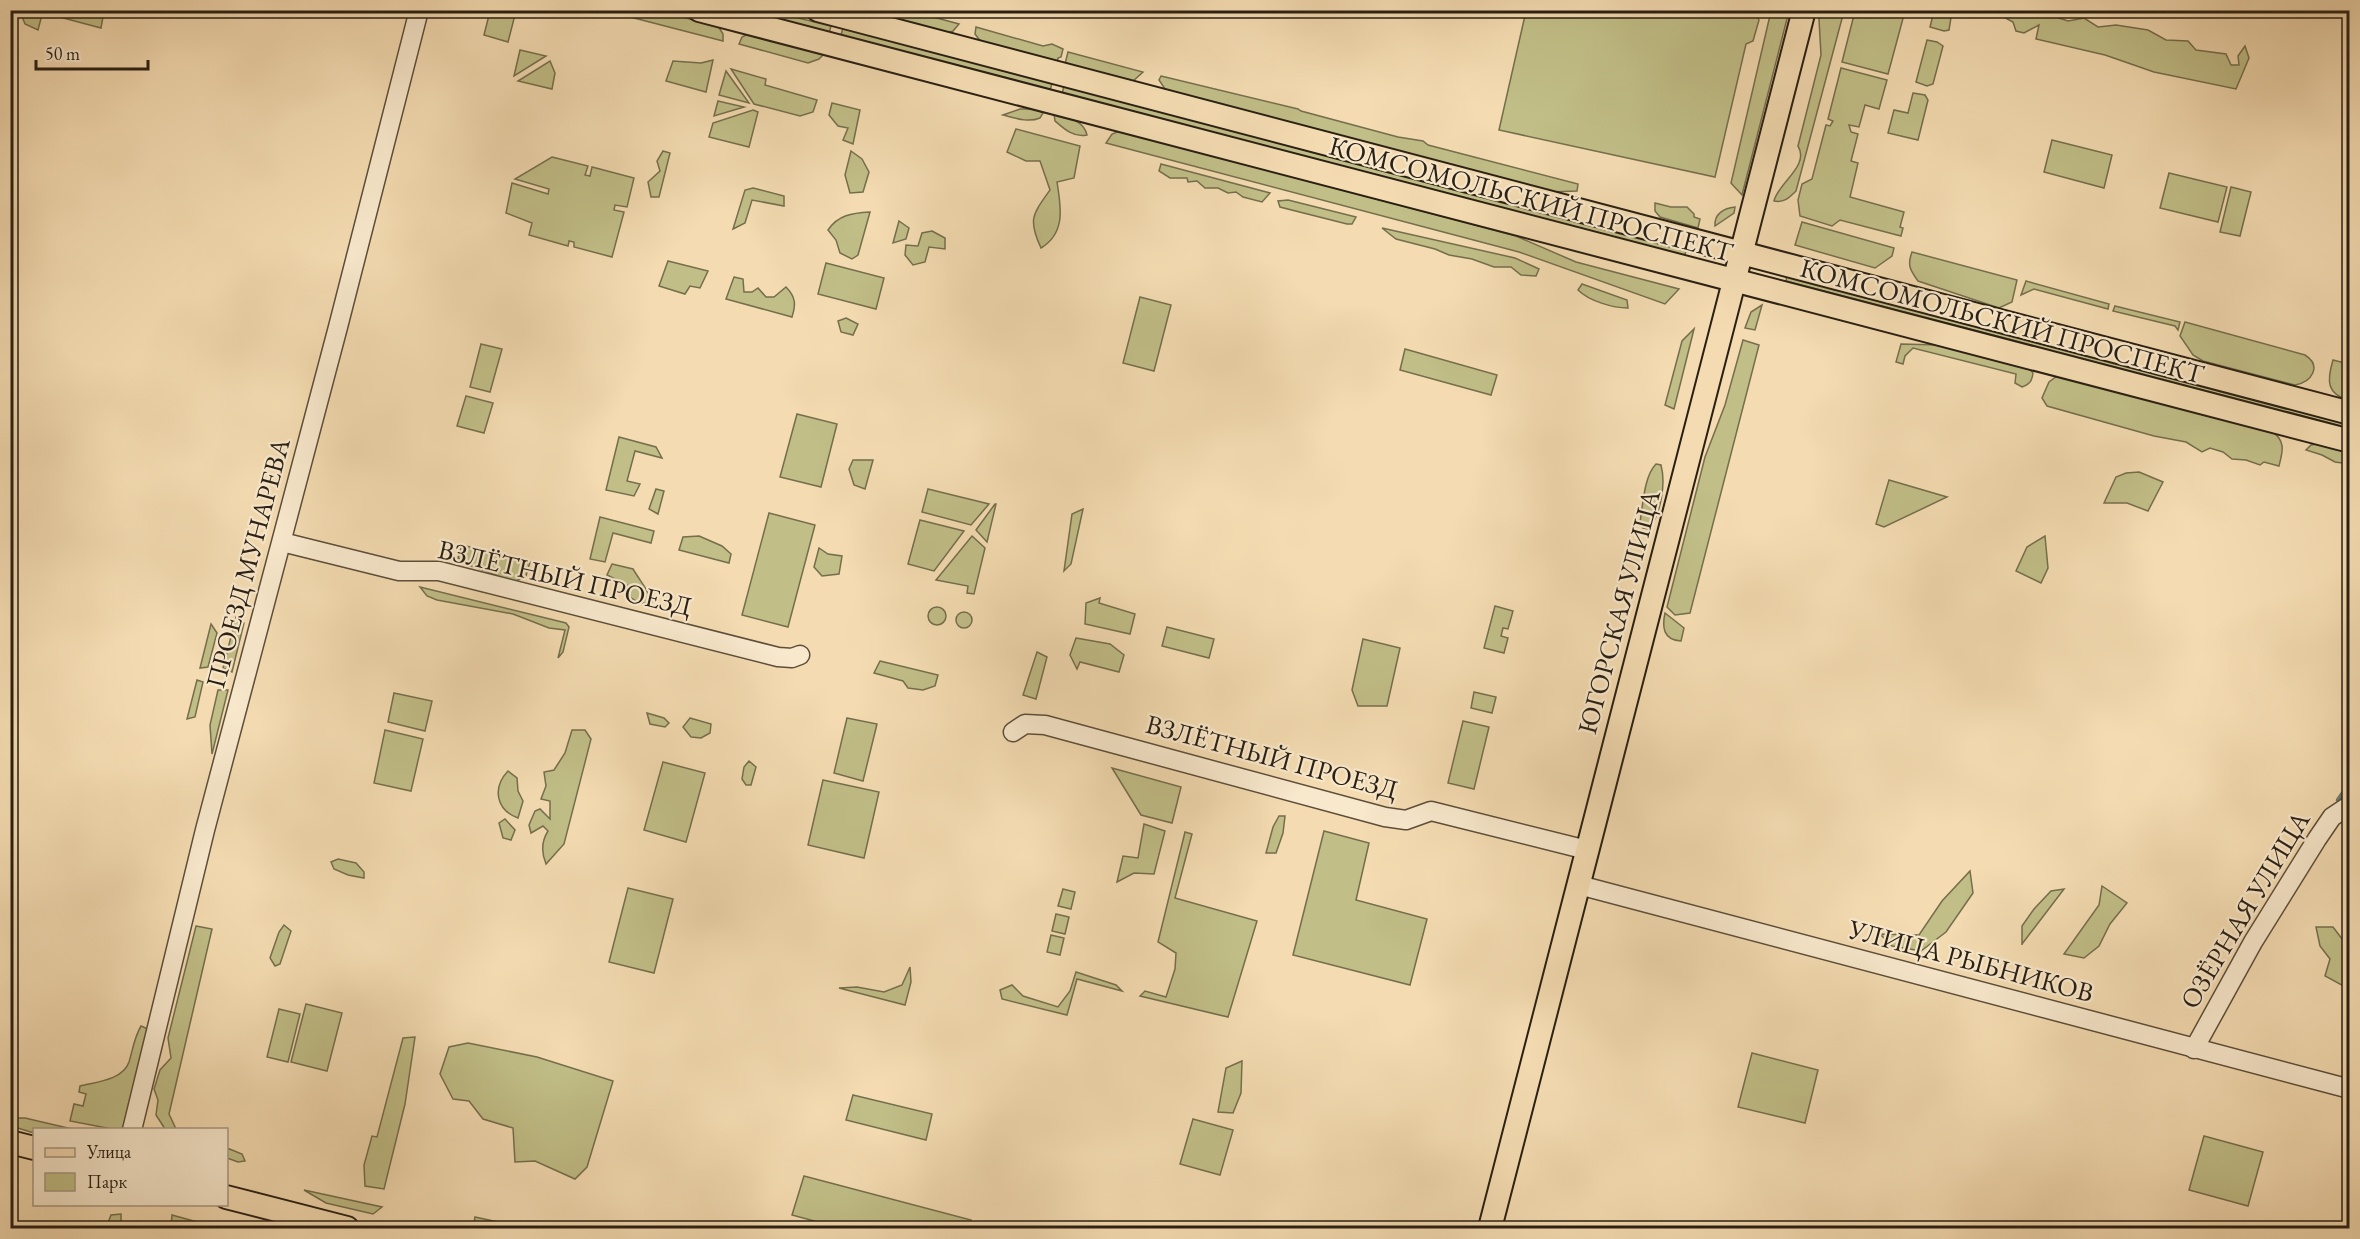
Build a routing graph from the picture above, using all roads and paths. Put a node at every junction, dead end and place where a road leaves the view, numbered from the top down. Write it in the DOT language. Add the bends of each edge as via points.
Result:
graph roads {
  1 [pos="419,10"];
  2 [pos="699,10"];
  3 [pos="818,10"];
  4 [pos="1804,10"];
  5 [pos="1741,253"];
  6 [pos="1734,281"];
  7 [pos="2349,413"];
  8 [pos="2349,441"];
  9 [pos="282,542"];
  10 [pos="800,655"];
  11 [pos="1013,732"];
  12 [pos="2349,805"];
  13 [pos="1587,850"];
  14 [pos="1579,885"];
  15 [pos="2193,1049"];
  16 [pos="2349,1089"];
  17 [pos="132,1128"];
  18 [pos="10,1142"];
  19 [pos="33,1148"];
  20 [pos="228,1198"];
  21 [pos="346,1228"];
  22 [pos="1490,1228"];
  1 -- 9 [label="street, ПРОЕЗД МУНАРЕВА"];
  2 -- 6 [label="main road, КОМСОМОЛЬСКИЙ ПРОСПЕКТ"];
  3 -- 5 [label="main road, КОМСОМОЛЬСКИЙ ПРОСПЕКТ"];
  4 -- 5 [label="main road, ЮГОРСКАЯ УЛИЦА"];
  5 -- 6 [label="main road, ЮГОРСКАЯ УЛИЦА"];
  5 -- 7 [label="main road, КОМСОМОЛЬСКИЙ ПРОСПЕКТ"];
  6 -- 8 [label="main road, КОМСОМОЛЬСКИЙ ПРОСПЕКТ"];
  6 -- 13 [label="main road, ЮГОРСКАЯ УЛИЦА"];
  9 -- 10 [label="street, ВЗЛЁТНЫЙ ПРОЕЗД" via="399,571 439,572 778,657"];
  9 -- 17 [label="street, ПРОЕЗД МУНАРЕВА" via="207,821"];
  11 -- 13 [label="street, ВЗЛЁТНЫЙ ПРОЕЗД" via="1025,724 1045,725 1385,817 1406,820 1431,811"];
  12 -- 15 [label="street, ОЗЁРНАЯ УЛИЦА" via="2332,817 2317,839"];
  13 -- 14 [label="main road, ЮГОРСКАЯ УЛИЦА"];
  14 -- 15 [label="street, УЛИЦА РЫБНИКОВ"];
  14 -- 22 [label="main road, ЮГОРСКАЯ УЛИЦА"];
  15 -- 16 [label="street, УЛИЦА РЫБНИКОВ"];
  18 -- 19 [label="main road"];
  20 -- 21 [label="main road"];
}
